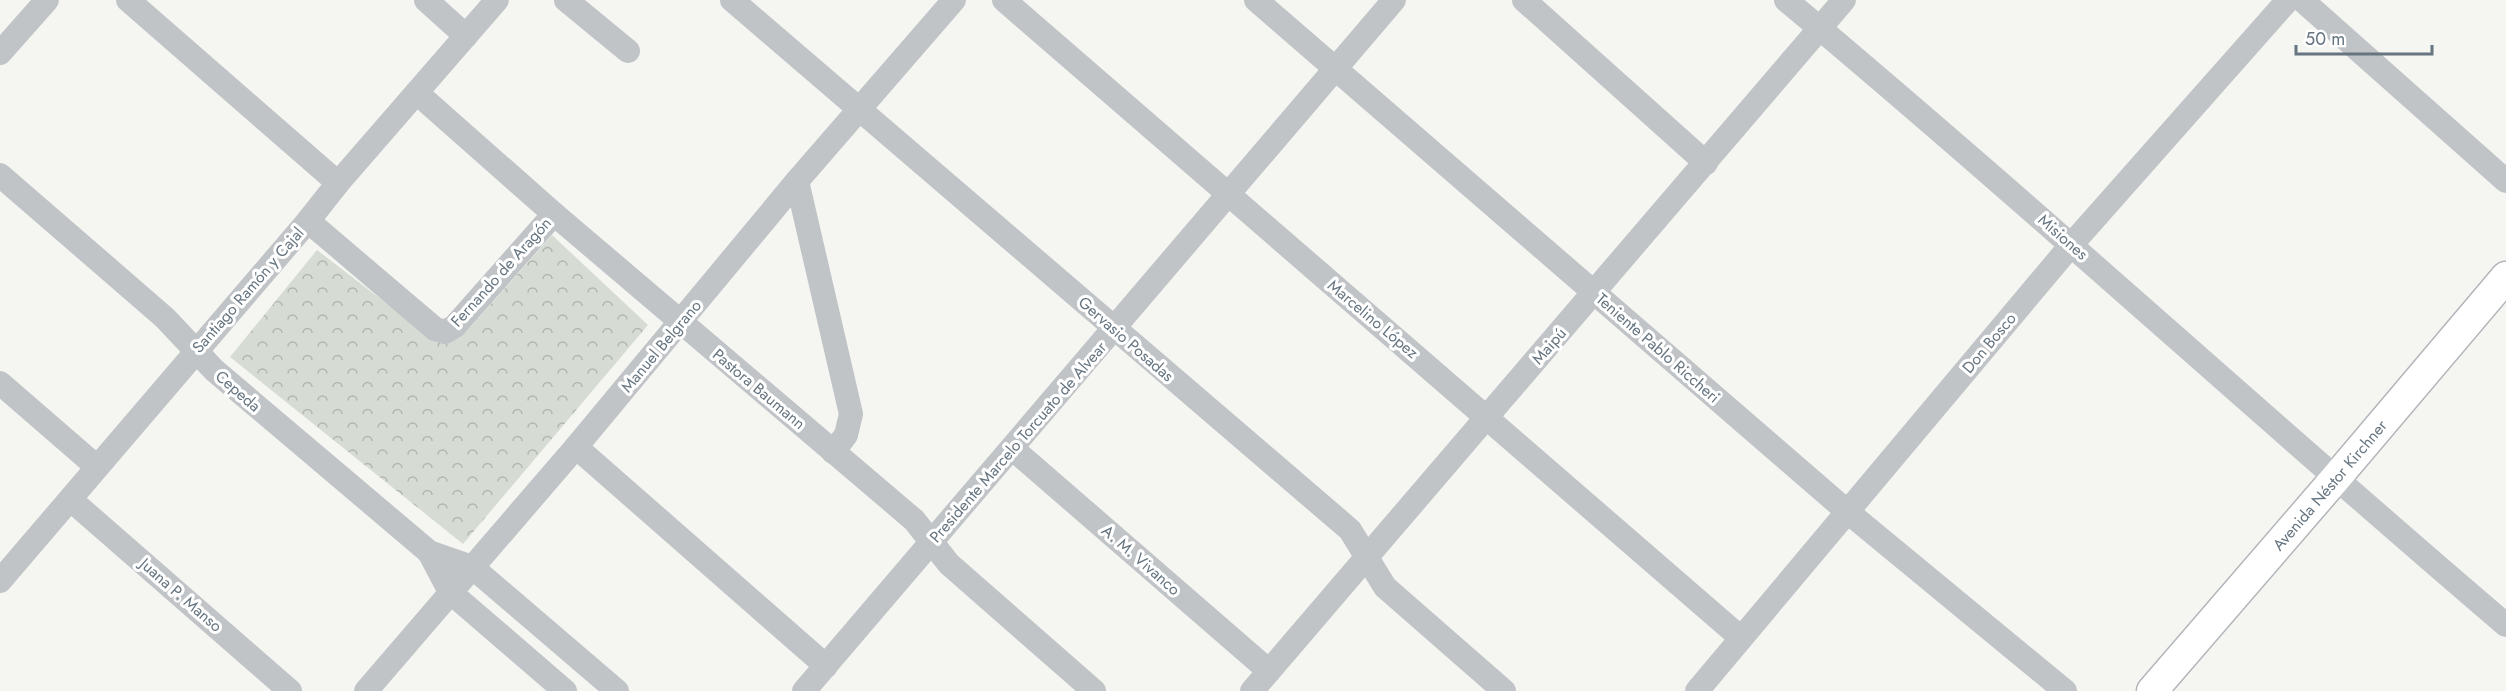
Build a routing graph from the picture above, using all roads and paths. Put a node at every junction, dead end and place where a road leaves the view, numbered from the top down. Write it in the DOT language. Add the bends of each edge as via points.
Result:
graph roads {
  1 [pos="128,0"];
  2 [pos="426,0"];
  3 [pos="497,0"];
  4 [pos="566,0"];
  5 [pos="732,0"];
  6 [pos="954,0"];
  7 [pos="1004,0"];
  8 [pos="1256,0"];
  9 [pos="1394,0"];
  10 [pos="1524,0"];
  11 [pos="1786,0"];
  12 [pos="1844,0"];
  13 [pos="2288,0"];
  14 [pos="2302,0"];
  15 [pos="35,4"];
  16 [pos="1820,29"];
  17 [pos="466,36"];
  18 [pos="628,51"];
  19 [pos="0,54"];
  20 [pos="1336,69"];
  21 [pos="417,93"];
  22 [pos="859,110"];
  23 [pos="1706,163"];
  24 [pos="0,175"];
  25 [pos="797,181"];
  26 [pos="2506,181"];
  27 [pos="338,183"];
  28 [pos="1229,196"];
  29 [pos="554,214"];
  30 [pos="308,221"];
  31 [pos="2072,244"];
  32 [pos="2506,277"];
  33 [pos="1595,293"];
  34 [pos="681,323"];
  35 [pos="1115,329"];
  36 [pos="196,350"];
  37 [pos="0,383"];
  38 [pos="1488,417"];
  39 [pos="576,447"];
  40 [pos="1013,449"];
  41 [pos="833,452"];
  42 [pos="98,467"];
  43 [pos="2335,479"];
  44 [pos="71,500"];
  45 [pos="1849,513"];
  46 [pos="933,542"];
  47 [pos="429,552"];
  48 [pos="1368,559"];
  49 [pos="472,567"];
  50 [pos="1,577"];
  51 [pos="450,592"];
  52 [pos="2506,625"];
  53 [pos="1741,638"];
  54 [pos="826,666"];
  55 [pos="1269,671"];
  56 [pos="290,691"];
  57 [pos="366,691"];
  58 [pos="565,691"];
  59 [pos="617,691"];
  60 [pos="804,691"];
  61 [pos="1094,691"];
  62 [pos="1252,691"];
  63 [pos="1504,691"];
  64 [pos="1697,691"];
  65 [pos="2065,691"];
  66 [pos="2152,691"];
  1 -- 27 [label="street"];
  2 -- 17 [label="street"];
  3 -- 17 [label="street, Santiago Ramón y Cajal"];
  4 -- 18 [label="street"];
  5 -- 22 [label="street, Gervasio Posadas"];
  6 -- 22 [label="street, Manuel Belgrano"];
  7 -- 28 [label="street, Marcelino López"];
  8 -- 20 [label="street, Teniente Pablo Riccheri"];
  9 -- 20 [label="street, Presidente Marcelo Torcuato de Alvear"];
  10 -- 23 [label="street"];
  11 -- 16 [label="street, Misiones"];
  12 -- 16 [label="street, Maipú"];
  13 -- 31 [label="street, Don Bosco"];
  14 -- 26 [label="street"];
  15 -- 19 [label="street"];
  16 -- 23 [label="street, Maipú"];
  16 -- 31 [label="street, Misiones"];
  17 -- 21 [label="street, Santiago Ramón y Cajal"];
  20 -- 28 [label="street, Presidente Marcelo Torcuato de Alvear"];
  20 -- 33 [label="street, Teniente Pablo Riccheri"];
  21 -- 27 [label="street, Santiago Ramón y Cajal"];
  21 -- 29 [label="street, Pastora Baumann"];
  22 -- 25 [label="street, Manuel Belgrano"];
  22 -- 35 [label="street, Gervasio Posadas"];
  23 -- 33 [label="street, Maipú"];
  24 -- 36 [label="street, Cepeda" via="165,318"];
  25 -- 34 [label="street, Manuel Belgrano"];
  25 -- 41 [label="street" via="850,414 846,435"];
  27 -- 30 [label="street, Santiago Ramón y Cajal"];
  28 -- 35 [label="street, Presidente Marcelo Torcuato de Alvear"];
  28 -- 38 [label="street, Marcelino López"];
  29 -- 30 [label="street, Fernando de Aragón" via="446,332 435,329"];
  29 -- 34 [label="street, Pastora Baumann"];
  30 -- 36 [label="street, Santiago Ramón y Cajal"];
  31 -- 43 [label="street, Misiones"];
  31 -- 45 [label="street, Don Bosco"];
  32 -- 43 [label="main road, Avenida Néstor Kirchner"];
  33 -- 38 [label="street, Maipú"];
  33 -- 45 [label="street, Teniente Pablo Riccheri"];
  34 -- 39 [label="street, Manuel Belgrano"];
  34 -- 41 [label="street, Pastora Baumann"];
  35 -- 40 [label="street, Presidente Marcelo Torcuato de Alvear"];
  35 -- 48 [label="street, Gervasio Posadas" via="1350,530"];
  36 -- 42 [label="street, Santiago Ramón y Cajal"];
  36 -- 47 [label="street, Cepeda" via="214,370"];
  37 -- 42 [label="street"];
  38 -- 48 [label="street, Maipú"];
  38 -- 53 [label="street, Marcelino López"];
  39 -- 49 [label="street, Manuel Belgrano"];
  39 -- 54 [label="street"];
  40 -- 46 [label="street, Presidente Marcelo Torcuato de Alvear"];
  40 -- 55 [label="street, A. M. Vivanco"];
  41 -- 46 [label="street, Pastora Baumann" via="914,520"];
  42 -- 44 [label="street, Santiago Ramón y Cajal"];
  43 -- 52 [label="street, Misiones"];
  43 -- 66 [label="main road, Avenida Néstor Kirchner"];
  44 -- 50 [label="street, Santiago Ramón y Cajal"];
  44 -- 56 [label="street, Juana P. Manso"];
  45 -- 53 [label="street, Don Bosco"];
  45 -- 65 [label="street, Teniente Pablo Riccheri"];
  46 -- 54 [label="street, Presidente Marcelo Torcuato de Alvear"];
  46 -- 61 [label="street, Pastora Baumann" via="949,564"];
  47 -- 49 [label="street, Cepeda"];
  47 -- 51 [label="street, Cepeda"];
  48 -- 55 [label="street, Maipú"];
  48 -- 63 [label="street, Gervasio Posadas" via="1385,587"];
  49 -- 51 [label="street, Manuel Belgrano"];
  49 -- 59 [label="street, Cepeda"];
  51 -- 57 [label="street, Manuel Belgrano"];
  51 -- 58 [label="street, Cepeda"];
  53 -- 64 [label="street, Don Bosco"];
  54 -- 60 [label="street, Presidente Marcelo Torcuato de Alvear"];
  55 -- 62 [label="street, Maipú"];
}
